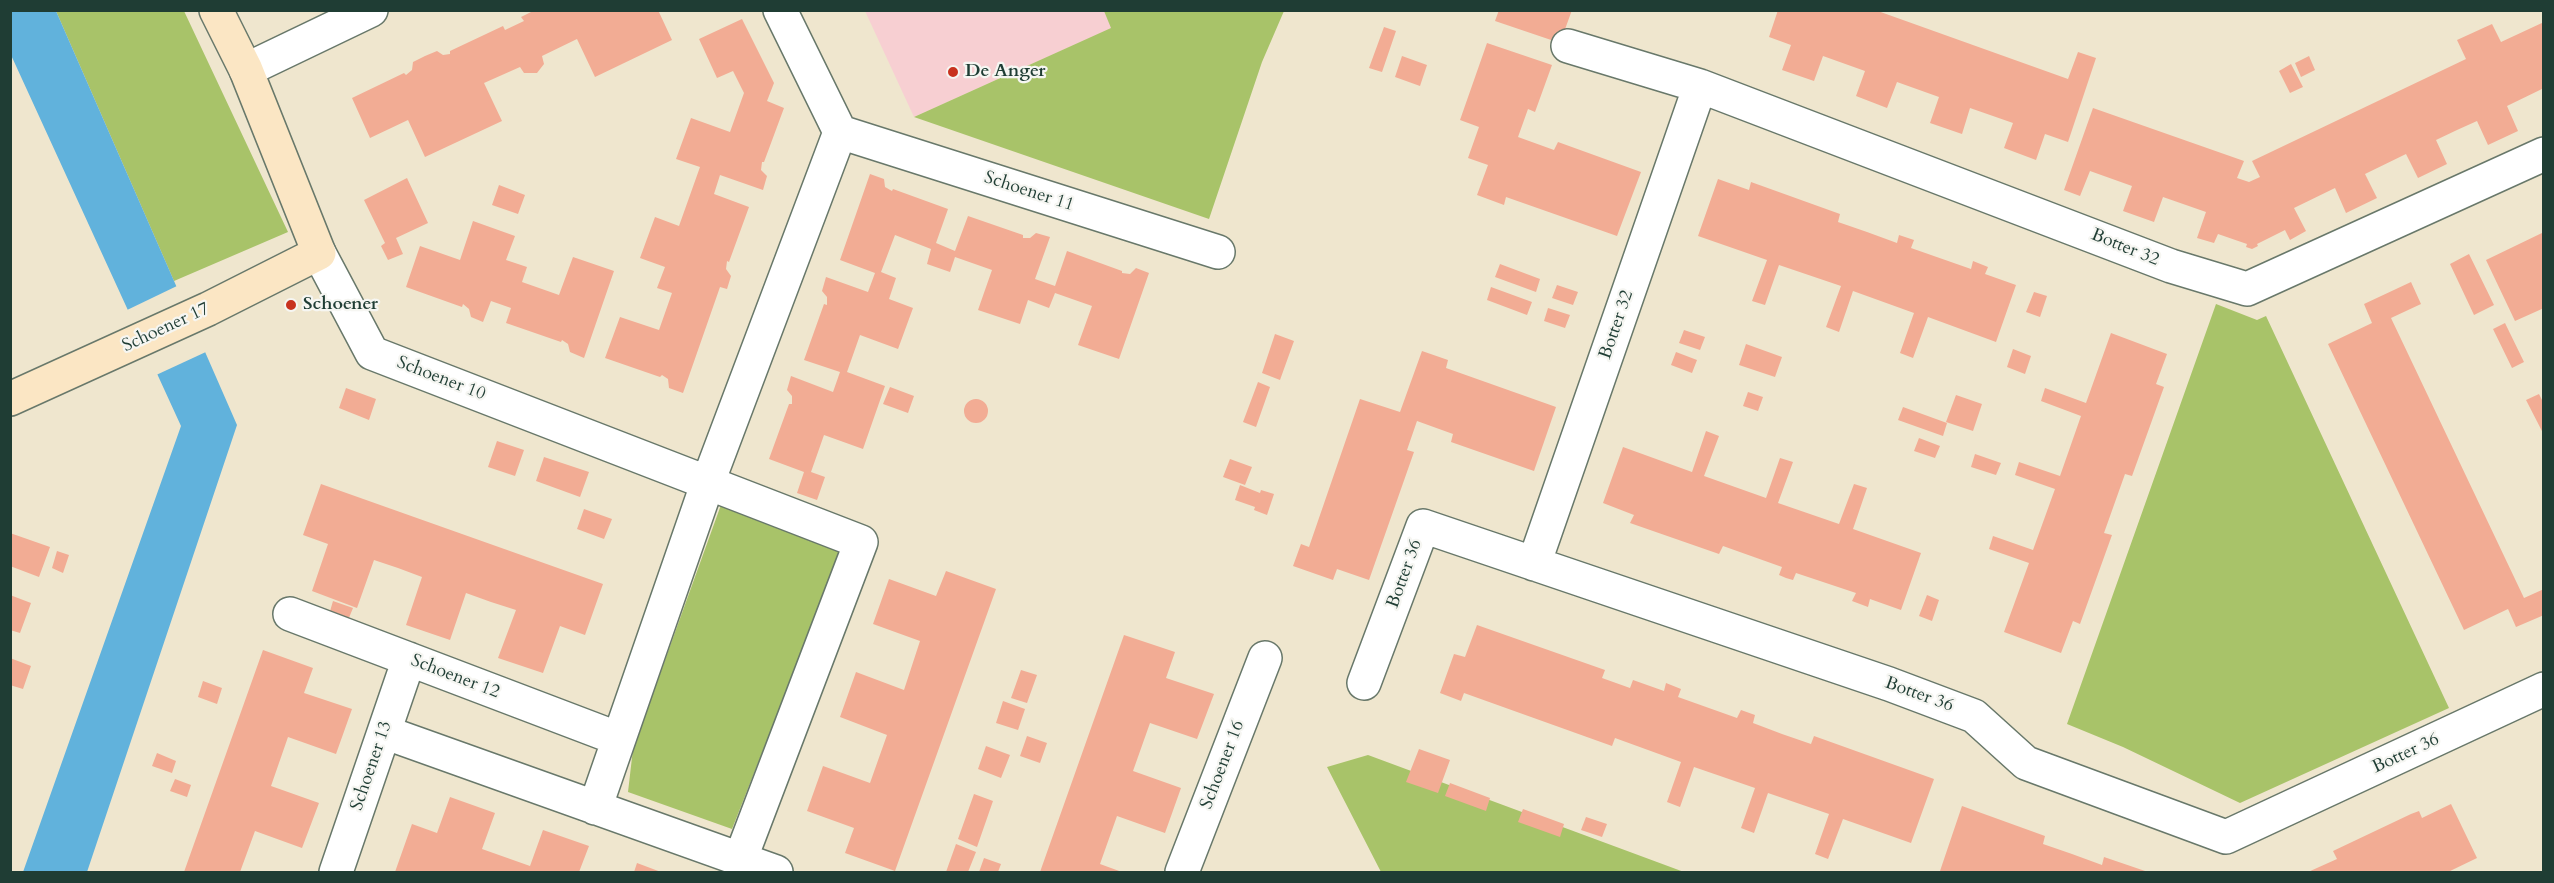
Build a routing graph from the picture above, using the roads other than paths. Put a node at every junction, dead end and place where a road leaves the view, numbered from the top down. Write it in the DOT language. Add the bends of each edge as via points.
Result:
graph roads {
  1 [pos="216,10"];
  2 [pos="371,10"];
  3 [pos="780,10"];
  4 [pos="1568,46"];
  5 [pos="246,70"];
  6 [pos="1700,86"];
  7 [pos="840,132"];
  8 [pos="2544,154"];
  9 [pos="1218,252"];
  10 [pos="319,253"];
  11 [pos="10,399"];
  12 [pos="708,482"];
  13 [pos="1534,564"];
  14 [pos="290,614"];
  15 [pos="1265,658"];
  16 [pos="409,659"];
  17 [pos="1364,683"];
  18 [pos="2544,689"];
  19 [pos="384,732"];
  20 [pos="619,739"];
  21 [pos="595,808"];
  22 [pos="740,860"];
  23 [pos="336,873"];
  24 [pos="776,873"];
  25 [pos="1182,873"];
  1 -- 5 [label="street, Schoener 10"];
  2 -- 5 [label="street"];
  3 -- 7 [label="street"];
  4 -- 6 [label="street, Botter 32"];
  5 -- 10 [label="street, Schoener 10"];
  6 -- 8 [label="street, Botter 32" via="2171,266 2247,289"];
  6 -- 13 [label="street, Botter 32"];
  7 -- 9 [label="street, Schoener 11"];
  7 -- 12 [label="street"];
  10 -- 11 [label="street, Schoener 17" via="134,344"];
  10 -- 12 [label="street, Schoener 10" via="372,353"];
  12 -- 20 [label="street"];
  12 -- 22 [label="street, Schoener 10" via="861,542"];
  13 -- 17 [label="street, Botter 36" via="1423,526"];
  13 -- 18 [label="street, Botter 36" via="1974,716 2026,763 2226,837"];
  14 -- 16 [label="street, Schoener 12"];
  15 -- 25 [label="street, Schoener 16"];
  16 -- 19 [label="street, Schoener 13"];
  16 -- 20 [label="street, Schoener 12"];
  19 -- 21 [label="street"];
  19 -- 23 [label="street, Schoener 13"];
  20 -- 21 [label="street"];
  21 -- 22 [label="street"];
  22 -- 24 [label="street"];
}
